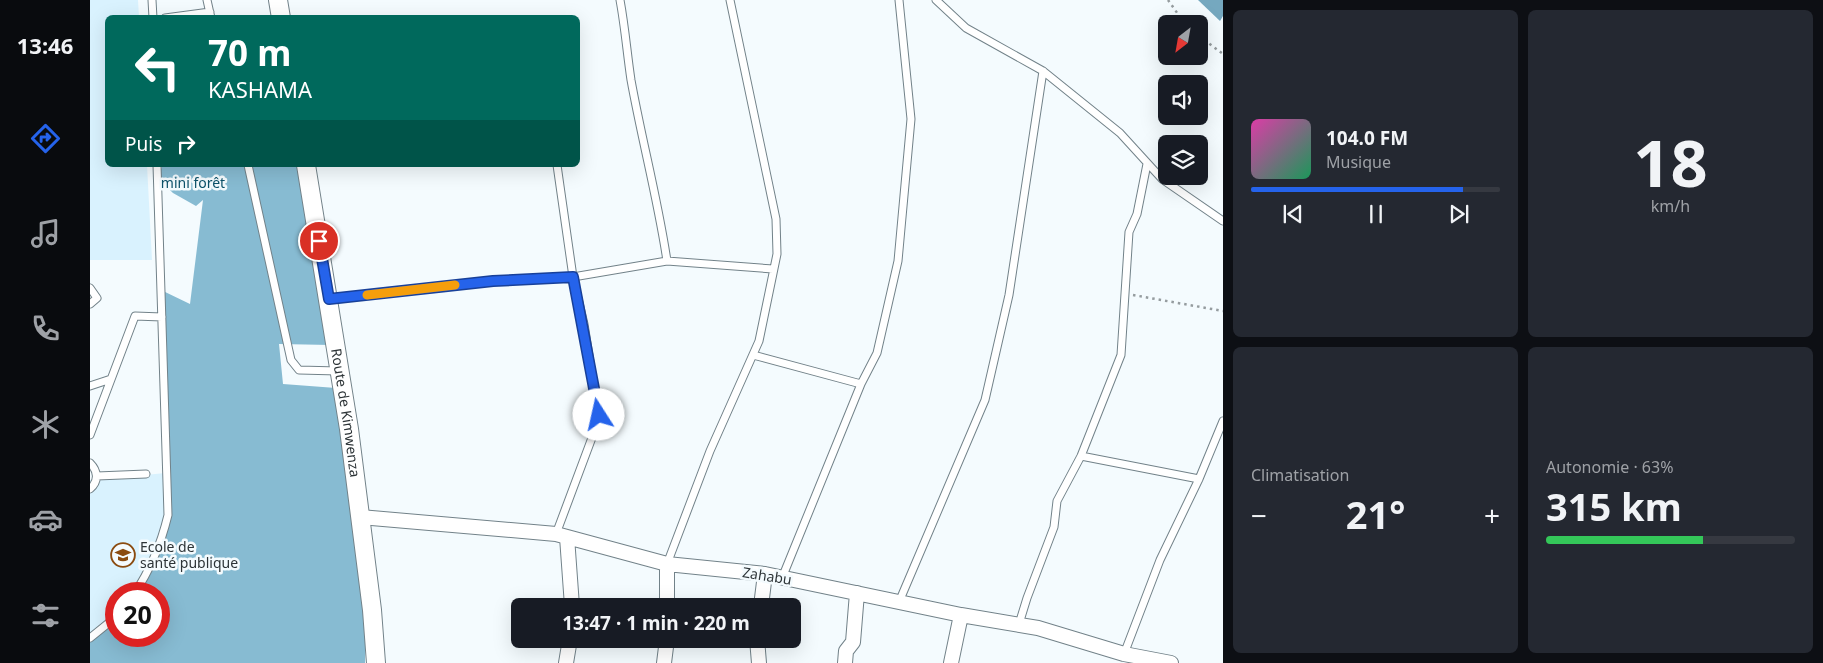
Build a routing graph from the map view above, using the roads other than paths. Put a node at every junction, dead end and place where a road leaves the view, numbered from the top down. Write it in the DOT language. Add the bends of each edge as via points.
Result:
graph roads {
  1 [pos="152,0"];
  2 [pos="207,0"];
  3 [pos="278,0"];
  4 [pos="620,0"];
  5 [pos="730,0"];
  6 [pos="899,0"];
  7 [pos="936,0"];
  8 [pos="153,15"];
  9 [pos="211,15"];
  10 [pos="280,15"];
  11 [pos="1043,71"];
  12 [pos="1147,164"];
  13 [pos="157,167"];
  14 [pos="248,167"];
  15 [pos="306,167"];
  16 [pos="557,167"];
  17 [pos="1223,221"];
  18 [pos="667,261"];
  19 [pos="773,269"];
  20 [pos="573,277"];
  21 [pos="90,288"];
  22 [pos="329,299"];
  23 [pos="90,304"];
  24 [pos="162,317"];
  25 [pos="753,355"];
  26 [pos="341,371"];
  27 [pos="111,379"];
  28 [pos="862,384"];
  29 [pos="90,386"];
  30 [pos="1223,421"];
  31 [pos="90,435"];
  32 [pos="1081,456"];
  33 [pos="90,463"];
  34 [pos="146,474"];
  35 [pos="97,476"];
  36 [pos="1200,479"];
  37 [pos="90,489"];
  38 [pos="360,517"];
  39 [pos="561,535"];
  40 [pos="667,564"];
  41 [pos="766,574"];
  42 [pos="782,578"];
  43 [pos="141,582"];
  44 [pos="858,593"];
  45 [pos="571,598"];
  46 [pos="667,598"];
  47 [pos="762,598"];
  48 [pos="899,602"];
  49 [pos="961,615"];
  50 [pos="1019,624"];
  51 [pos="105,626"];
  52 [pos="90,638"];
  53 [pos="568,648"];
  54 [pos="666,648"];
  55 [pos="757,648"];
  56 [pos="1122,659"];
  57 [pos="376,663"];
  58 [pos="566,663"];
  59 [pos="664,663"];
  60 [pos="759,663"];
  61 [pos="845,663"];
  62 [pos="951,663"];
  63 [pos="1171,663"];
  1 -- 8 [label="lane"];
  2 -- 9 [label="lane"];
  3 -- 10 [label="street"];
  4 -- 18 [label="lane" via="631,80"];
  5 -- 19 [label="lane" via="777,225 777,254"];
  6 -- 28 [label="lane" via="911,119 898,261 877,353"];
  7 -- 11 [label="lane" via="966,28"];
  11 -- 12 [label="lane" via="1120,133"];
  11 -- 48 [label="lane" via="1010,295 985,400"];
  12 -- 17 [label="lane" via="1162,179"];
  12 -- 32 [label="lane" via="1129,232 1121,355"];
  13 -- 24 [label="lane"];
  14 -- 26 [label="lane" via="291,360 299,370"];
  15 -- 22 [label="street, Route de Kimwenza"];
  16 -- 20 [label="lane"];
  18 -- 19 [label="lane"];
  18 -- 20 [label="lane"];
  19 -- 25 [label="lane" via="761,335"];
  20 -- 22 [label="lane" via="493,281"];
  20 -- 39 [label="lane" via="599,419"];
  21 -- 23 [label="lane" via="97,298"];
  22 -- 26 [label="street, Route de Kimwenza"];
  24 -- 27 [label="lane" via="135,316"];
  24 -- 43 [label="lane" via="168,515 161,543"];
  25 -- 28 [label="lane"];
  25 -- 40 [label="lane" via="710,451"];
  26 -- 38 [label="street, Route de Kimwenza"];
  27 -- 29 [label="lane"];
  27 -- 31 [label="lane"];
  28 -- 42 [label="lane"];
  30 -- 36 [label="lane"];
  32 -- 36 [label="lane"];
  32 -- 50 [label="lane" via="1057,500 1054,527"];
  33 -- 35 [label="lane"];
  34 -- 35 [label="lane"];
  35 -- 37 [label="lane"];
  36 -- 56 [label="lane" via="1160,560"];
  38 -- 39 [label="street, Zahabu"];
  38 -- 57 [label="street, Route de Kimwenza"];
  39 -- 40 [label="street, Zahabu"];
  39 -- 45 [label="street"];
  40 -- 41 [label="street, Zahabu"];
  40 -- 46 [label="street"];
  41 -- 42 [label="street, Zahabu"];
  41 -- 47 [label="street"];
  42 -- 44 [label="street, Zahabu"];
  44 -- 48 [label="street, Zahabu"];
  44 -- 61 [label="street" via="853,642 846,651"];
  48 -- 49 [label="street, Zahabu"];
  49 -- 50 [label="street, Zahabu"];
  49 -- 62 [label="street"];
  50 -- 56 [label="street, Zahabu"];
  51 -- 52 [label="lane"];
  53 -- 58 [label="street"];
  54 -- 59 [label="street"];
  55 -- 60 [label="street"];
  56 -- 63 [label="street, Zahabu"];
}
